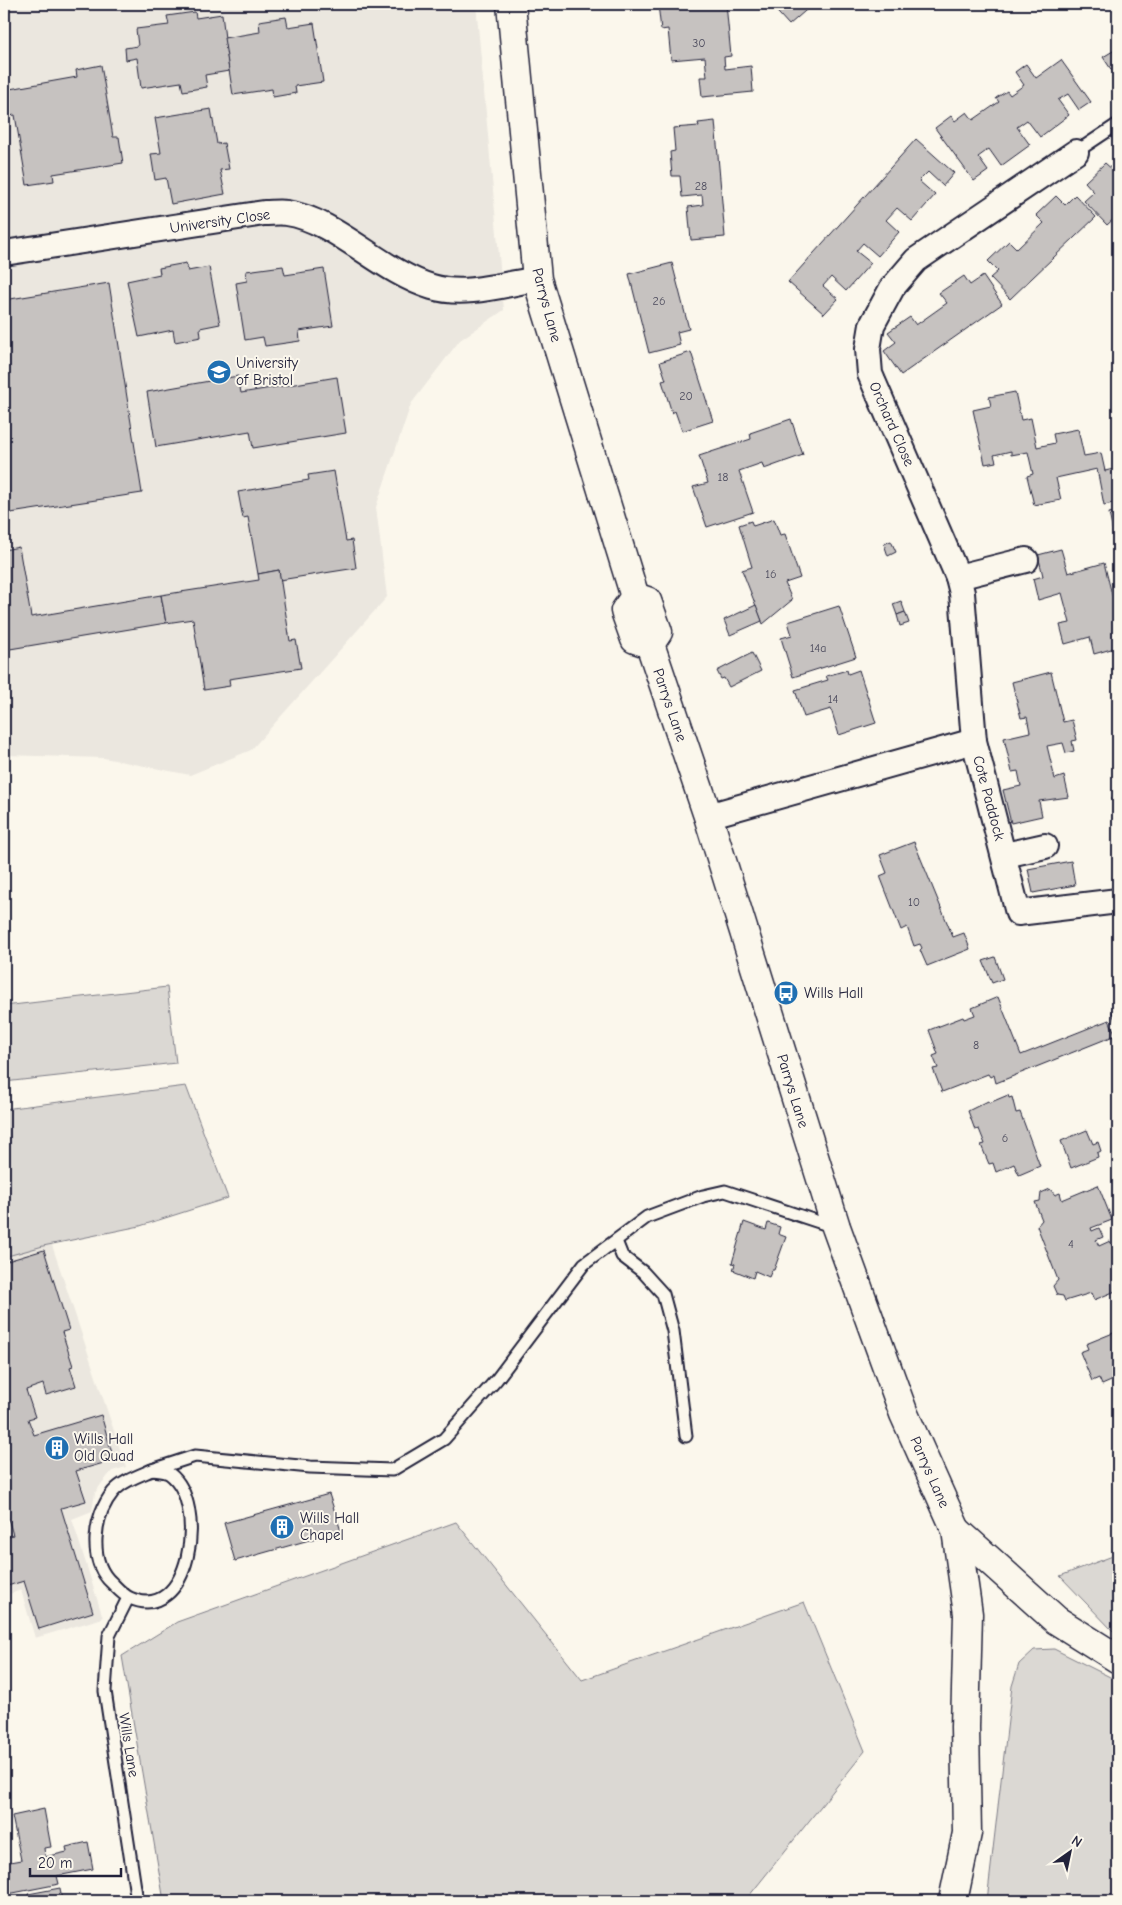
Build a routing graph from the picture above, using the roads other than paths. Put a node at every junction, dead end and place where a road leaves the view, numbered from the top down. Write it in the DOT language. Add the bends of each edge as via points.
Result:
graph roads {
  1 [pos="511,4"];
  2 [pos="1118,124"];
  3 [pos="1076,152"];
  4 [pos="4,253"];
  5 [pos="537,279"];
  6 [pos="1026,560"];
  7 [pos="958,577"];
  8 [pos="974,741"];
  9 [pos="708,816"];
  10 [pos="1045,846"];
  11 [pos="1004,855"];
  12 [pos="1118,901"];
  13 [pos="836,1228"];
  14 [pos="616,1241"];
  15 [pos="686,1436"];
  16 [pos="152,1470"];
  17 [pos="956,1530"];
  18 [pos="128,1598"];
  19 [pos="1118,1659"];
  20 [pos="137,1901"];
  21 [pos="953,1901"];
  1 -- 5 [label="main road, Parrys Lane"];
  2 -- 3 [label="lane"];
  3 -- 7 [label="street, Orchard Close" via="916,260 892,288 872,324 868,349 870,374"];
  4 -- 5 [label="street, University Close" via="246,216 287,213 335,232 403,276 434,288 468,290"];
  5 -- 9 [label="main road, Parrys Lane" via="634,597 625,610 635,639 650,644"];
  6 -- 7 [label="street"];
  7 -- 8 [label="street, Orchard Close"];
  8 -- 9 [label="street"];
  8 -- 11 [label="street, Cote Paddock"];
  9 -- 13 [label="main road, Parrys Lane"];
  10 -- 11 [label="street, Cote Paddock"];
  11 -- 12 [label="street, Cote Paddock" via="1018,913"];
  13 -- 14 [label="lane" via="725,1191 648,1217"];
  13 -- 17 [label="main road, Parrys Lane" via="904,1414"];
  14 -- 15 [label="lane" via="622,1256 643,1272 663,1294 673,1331"];
  14 -- 16 [label="lane" via="584,1264 497,1379 444,1439 392,1470 310,1468 195,1456"];
  16 -- 18 [label="lane" via="123,1483 112,1493 98,1526 96,1556 107,1579"];
  16 -- 18 [label="lane" via="168,1473 178,1482 186,1497 191,1532 188,1561 176,1585 162,1598 143,1602"];
  17 -- 19 [label="main road, Parrys Lane" via="1056,1620"];
  17 -- 21 [label="main road, Parrys Lane" via="968,1614 967,1834"];
  18 -- 20 [label="lane, Wills Lane" via="108,1636 105,1690"];
}
